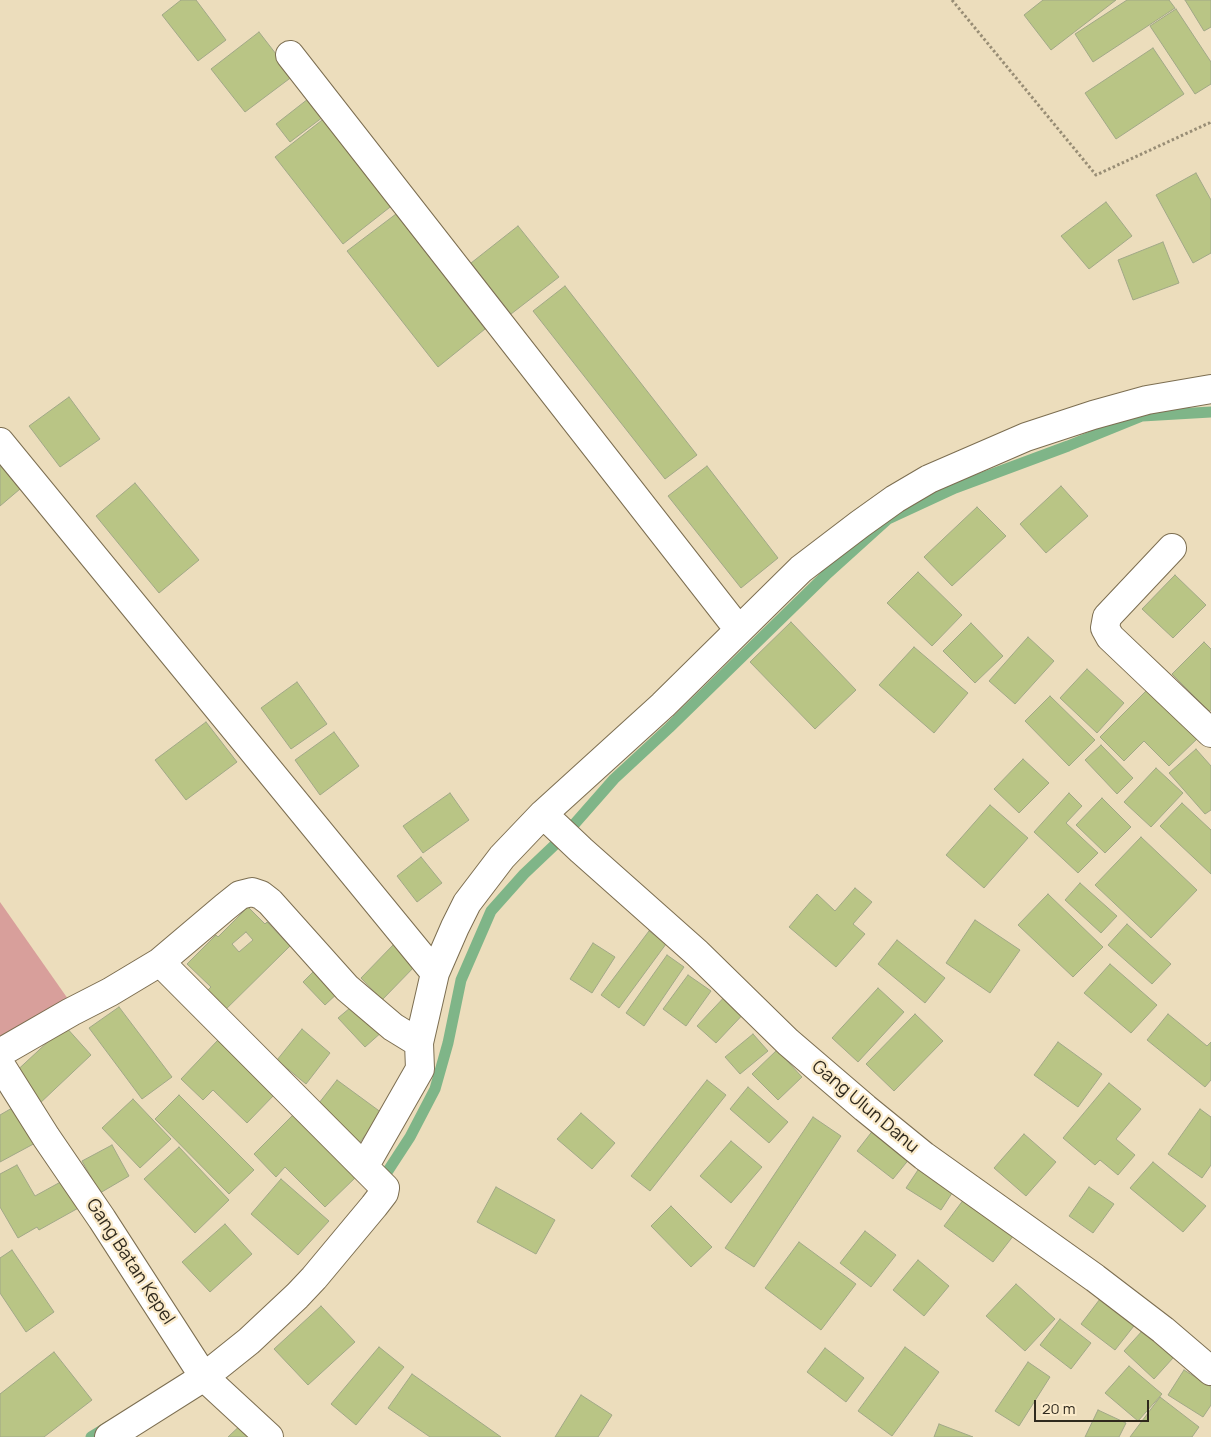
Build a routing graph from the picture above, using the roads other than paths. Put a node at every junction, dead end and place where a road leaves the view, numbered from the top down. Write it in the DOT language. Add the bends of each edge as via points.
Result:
graph roads {
  1 [pos="290,55"];
  2 [pos="1211,390"];
  3 [pos="0,442"];
  4 [pos="1172,548"];
  5 [pos="739,630"];
  6 [pos="1211,732"];
  7 [pos="550,821"];
  8 [pos="160,962"];
  9 [pos="435,974"];
  10 [pos="419,1043"];
  11 [pos="2,1064"];
  12 [pos="373,1176"];
  13 [pos="198,1367"];
  14 [pos="1211,1371"];
  15 [pos="110,1437"];
  16 [pos="269,1437"];
  1 -- 5 [label="street"];
  2 -- 5 [label="street" via="1147,400 1026,436 929,479 895,499 801,570"];
  3 -- 9 [label="street"];
  4 -- 6 [label="street" via="1107,617 1105,628"];
  5 -- 7 [label="street"];
  7 -- 9 [label="street" via="502,857 467,903"];
  7 -- 14 [label="street, Gang Ulun Danu" via="697,954 788,1042 865,1108 932,1162 1095,1278"];
  8 -- 10 [label="street" via="225,907 252,892 270,902 347,988 393,1027"];
  8 -- 11 [label="street" via="5,1050"];
  8 -- 12 [label="street"];
  9 -- 10 [label="street"];
  10 -- 12 [label="street" via="420,1070"];
  11 -- 13 [label="street, Gang Batan Kepel"];
  12 -- 13 [label="street" via="385,1188 384,1193 298,1296 249,1342"];
  13 -- 15 [label="street"];
  13 -- 16 [label="street, Gang Batan Kepel"];
}
